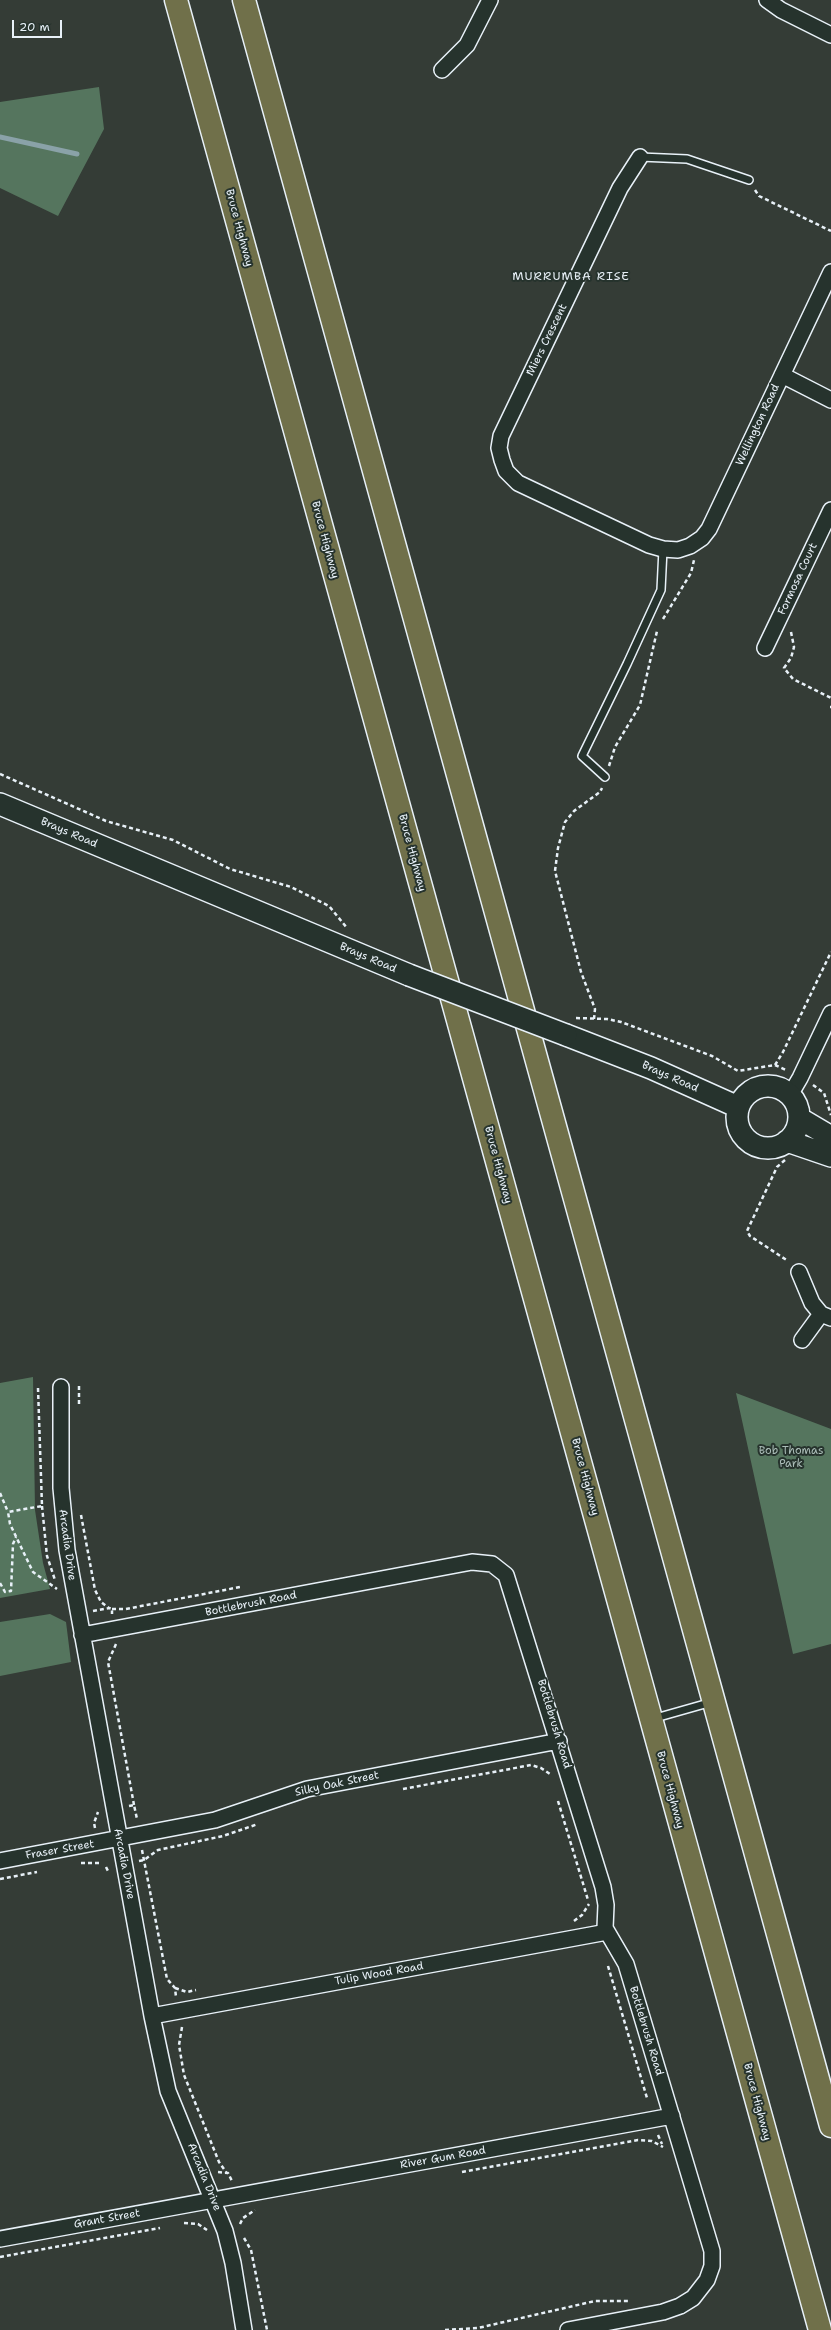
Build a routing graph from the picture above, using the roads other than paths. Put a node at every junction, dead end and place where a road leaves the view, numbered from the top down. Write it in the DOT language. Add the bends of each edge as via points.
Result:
graph roads {
  1 [pos="176,0"];
  2 [pos="244,0"];
  3 [pos="490,0"];
  4 [pos="767,0"];
  5 [pos="831,35"];
  6 [pos="442,70"];
  7 [pos="640,157"];
  8 [pos="750,180"];
  9 [pos="831,272"];
  10 [pos="782,376"];
  11 [pos="831,400"];
  12 [pos="831,510"];
  13 [pos="663,549"];
  14 [pos="765,648"];
  15 [pos="605,777"];
  16 [pos="0,804"];
  17 [pos="831,1013"];
  18 [pos="790,1095"];
  19 [pos="738,1107"];
  20 [pos="798,1118"];
  21 [pos="831,1137"];
  22 [pos="787,1150"];
  23 [pos="831,1156"];
  24 [pos="799,1272"];
  25 [pos="826,1316"];
  26 [pos="802,1340"];
  27 [pos="61,1387"];
  28 [pos="82,1635"];
  29 [pos="714,1702"];
  30 [pos="651,1719"];
  31 [pos="559,1741"];
  32 [pos="119,1839"];
  33 [pos="0,1861"];
  34 [pos="607,1932"];
  35 [pos="152,2016"];
  36 [pos="672,2116"];
  37 [pos="831,2126"];
  38 [pos="214,2200"];
  39 [pos="0,2239"];
  40 [pos="244,2330"];
  41 [pos="568,2330"];
  42 [pos="820,2330"];
  1 -- 30 [label="highway, Bruce Highway"];
  2 -- 29 [label="highway"];
  3 -- 6 [label="street" via="467,45"];
  4 -- 5 [label="street" via="781,10"];
  7 -- 8 [label="lane, Miers Crescent" via="687,159"];
  7 -- 13 [label="street, Miers Crescent" via="620,188 501,436 499,448 506,471 518,483"];
  9 -- 10 [label="street, Wellington Road"];
  10 -- 11 [label="street"];
  10 -- 13 [label="street, Wellington Road" via="709,529 702,538 690,546 678,550"];
  12 -- 14 [label="street, Formosa Court"];
  13 -- 15 [label="lane" via="661,590 582,756"];
  16 -- 19 [label="main road, Brays Road, bridge" via="408,975 569,1026 651,1068"];
  17 -- 18 [label="street"];
  18 -- 19 [label="main road" via="771,1086 761,1087 751,1091"];
  18 -- 20 [label="main road" via="796,1106"];
  19 -- 22 [label="main road" via="738,1126 750,1142 768,1148"];
  20 -- 21 [label="main road"];
  20 -- 22 [label="main road"];
  22 -- 23 [label="main road"];
  24 -- 25 [label="street" via="812,1303"];
  25 -- 26 [label="street"];
  27 -- 28 [label="street, Arcadia Drive" via="63,1519"];
  28 -- 31 [label="street, Bottlebrush Road" via="472,1562 485,1562 502,1570 509,1580"];
  28 -- 32 [label="street, Arcadia Drive"];
  29 -- 30 [label="lane"];
  29 -- 37 [label="highway"];
  30 -- 42 [label="highway, Bruce Highway"];
  31 -- 32 [label="street, Silky Oak Street" via="307,1789 215,1820"];
  31 -- 34 [label="street, Bottlebrush Road" via="603,1888"];
  32 -- 33 [label="street, Fraser Street"];
  32 -- 35 [label="street, Arcadia Drive"];
  34 -- 35 [label="street, Tulip Wood Road"];
  34 -- 36 [label="street, Bottlebrush Road" via="626,1964"];
  35 -- 38 [label="street, Arcadia Drive" via="168,2091"];
  36 -- 38 [label="street, River Gum Road"];
  36 -- 41 [label="street, Bottlebrush Road" via="711,2243 712,2266 703,2287 693,2298 672,2309"];
  38 -- 39 [label="street, Grant Street"];
  38 -- 40 [label="street, Arcadia Drive" via="233,2263"];
}
